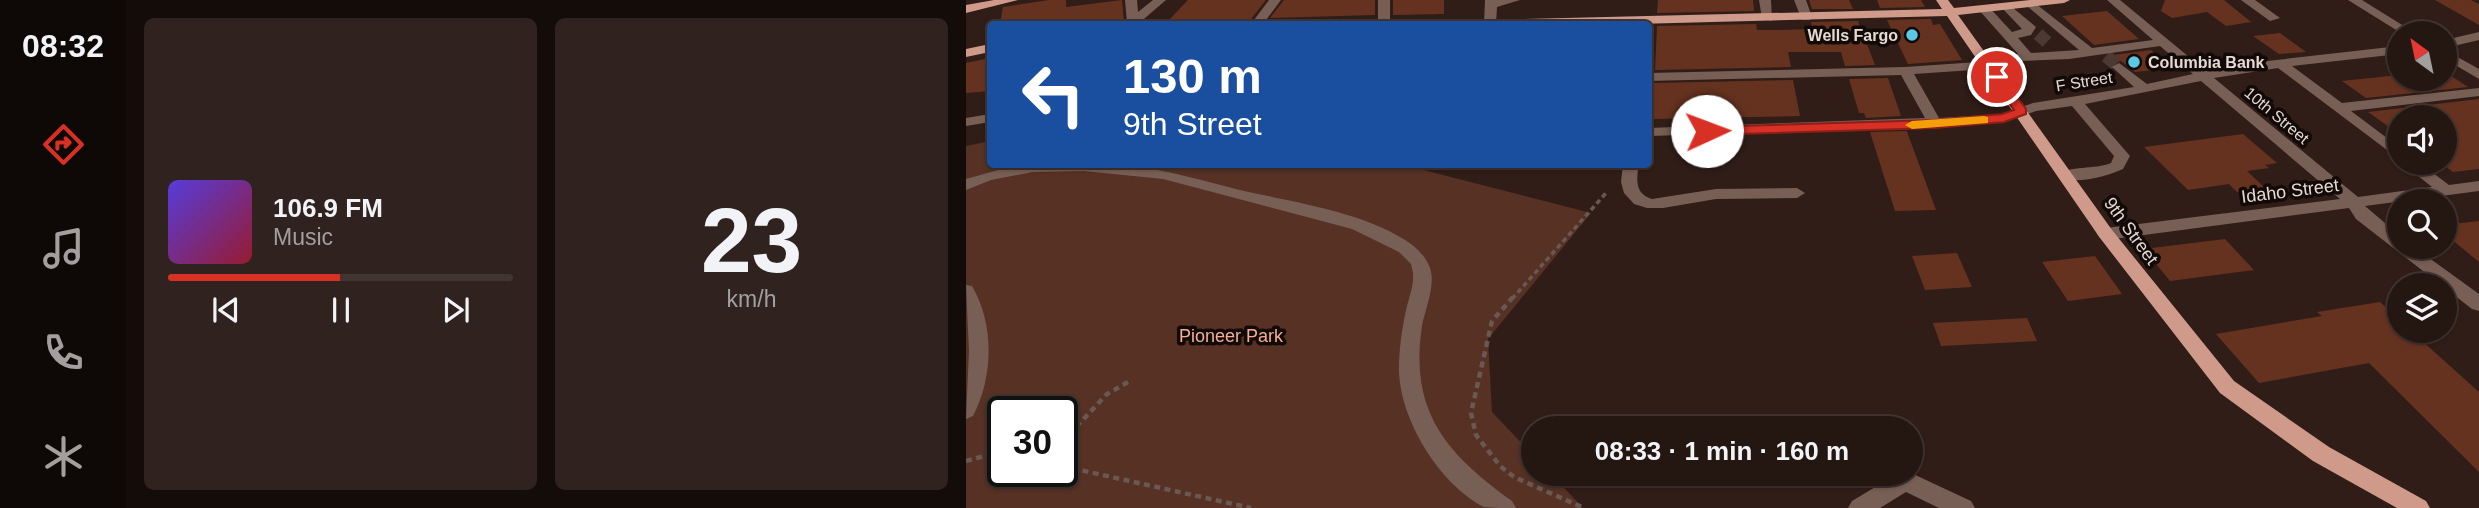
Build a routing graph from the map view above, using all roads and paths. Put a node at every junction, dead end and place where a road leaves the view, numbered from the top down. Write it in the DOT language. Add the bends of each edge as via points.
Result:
graph roads {
  1 [pos="1012,0"];
  2 [pos="1131,0"];
  3 [pos="1160,0"];
  4 [pos="1275,0"];
  5 [pos="1384,0"];
  6 [pos="1514,0"];
  7 [pos="1765,0"];
  8 [pos="1800,0"];
  9 [pos="2059,0"];
  10 [pos="2113,0"];
  11 [pos="2247,0"];
  12 [pos="2380,0"];
  13 [pos="1491,2"];
  14 [pos="2357,2"];
  15 [pos="2031,4"];
  16 [pos="1946,6"];
  17 [pos="2007,7"];
  18 [pos="966,9"];
  19 [pos="1984,9"];
  20 [pos="1806,17"];
  21 [pos="1768,18"];
  22 [pos="2273,19"];
  23 [pos="1134,21"];
  24 [pos="1135,21"];
  25 [pos="1259,21"];
  26 [pos="1384,21"];
  27 [pos="1490,21"];
  28 [pos="2389,21"];
  29 [pos="1652,23"];
  30 [pos="2038,34"];
  31 [pos="2479,36"];
  32 [pos="2009,37"];
  33 [pos="2457,41"];
  34 [pos="2162,42"];
  35 [pos="987,49"];
  36 [pos="2387,51"];
  37 [pos="966,53"];
  38 [pos="2098,53"];
  39 [pos="2026,55"];
  40 [pos="2457,61"];
  41 [pos="1986,62"];
  42 [pos="2281,64"];
  43 [pos="2119,67"];
  44 [pos="1905,71"];
  45 [pos="2202,75"];
  46 [pos="2479,75"];
  47 [pos="1652,77"];
  48 [pos="2143,88"];
  49 [pos="2479,92"];
  50 [pos="2075,101"];
  51 [pos="2338,108"];
  52 [pos="2021,111"];
  53 [pos="987,118"];
  54 [pos="966,122"];
  55 [pos="1935,124"];
  56 [pos="1652,132"];
  57 [pos="2387,145"];
  58 [pos="1630,168"];
  59 [pos="2065,175"];
  60 [pos="2426,175"];
  61 [pos="966,185"];
  62 [pos="2479,186"];
  63 [pos="2445,189"];
  64 [pos="2454,189"];
  65 [pos="1797,192"];
  66 [pos="1606,193"];
  67 [pos="2387,198"];
  68 [pos="2354,202"];
  69 [pos="2106,234"];
  70 [pos="2387,234"];
  71 [pos="2420,259"];
  72 [pos="966,291"];
  73 [pos="2479,304"];
  74 [pos="1128,382"];
  75 [pos="966,410"];
  76 [pos="1078,425"];
  77 [pos="987,455"];
  78 [pos="966,461"];
  79 [pos="1078,470"];
  80 [pos="1251,508"];
  81 [pos="1504,508"];
  82 [pos="1584,508"];
  83 [pos="1860,508"];
  84 [pos="1963,508"];
  85 [pos="2418,508"];
  1 -- 18 [label="main road"];
  2 -- 23 [label="street"];
  3 -- 24 [label="street"];
  4 -- 25 [label="street"];
  5 -- 26 [label="street"];
  6 -- 13 [label="street"];
  7 -- 21 [label="street"];
  8 -- 20 [label="street"];
  9 -- 15 [label="main road"];
  10 -- 34 [label="street, 10th Street"];
  11 -- 22 [label="street"];
  12 -- 14 [label="street"];
  13 -- 27 [label="street"];
  14 -- 28 [label="street"];
  15 -- 17 [label="main road"];
  15 -- 38 [label="street"];
  16 -- 19 [label="main road"];
  16 -- 20 [label="main road"];
  16 -- 41 [label="main road, 9th Street"];
  17 -- 19 [label="main road"];
  17 -- 30 [label="street"];
  19 -- 32 [label="street"];
  20 -- 21 [label="main road"];
  21 -- 29 [label="main road"];
  30 -- 32 [label="street"];
  30 -- 39 [label="street" via="2050,46 2048,50"];
  31 -- 33 [label="street"];
  32 -- 39 [label="street"];
  34 -- 38 [label="street"];
  34 -- 45 [label="street, 10th Street"];
  35 -- 37 [label="main road"];
  36 -- 42 [label="street, F Street"];
  38 -- 39 [label="street"];
  39 -- 41 [label="street"];
  40 -- 46 [label="street"];
  41 -- 44 [label="street"];
  41 -- 52 [label="main road, 9th Street"];
  42 -- 45 [label="street, F Street"];
  42 -- 51 [label="street"];
  43 -- 48 [label="street"];
  44 -- 47 [label="street"];
  44 -- 55 [label="street"];
  45 -- 48 [label="street, F Street"];
  45 -- 68 [label="street, 10th Street"];
  48 -- 50 [label="street, F Street"];
  49 -- 51 [label="street"];
  50 -- 52 [label="street, F Street"];
  50 -- 59 [label="street" via="2122,156 2118,166 2101,173"];
  51 -- 57 [label="street"];
  52 -- 55 [label="street, F Street" via="2004,118"];
  52 -- 59 [label="main road, 9th Street"];
  53 -- 54 [label="street"];
  55 -- 56 [label="street, F Street"];
  58 -- 65 [label="street" via="1628,186 1645,203"];
  59 -- 69 [label="main road, 9th Street"];
  60 -- 63 [label="street"];
  61 -- 81 [label="street" via="995,175 1043,168 1158,173 1310,212 1408,250 1423,271 1411,340 1413,397 1436,451 1470,485"];
  62 -- 64 [label="street, Idaho Street"];
  66 -- 82 [label="path" via="1492,321 1471,413 1476,435 1500,466 1514,477"];
  67 -- 68 [label="street, Idaho Street"];
  68 -- 69 [label="street, Idaho Street"];
  68 -- 70 [label="street, 10th Street" via="2362,215"];
  69 -- 85 [label="main road, 9th Street" via="2227,387 2321,454"];
  71 -- 73 [label="street, 10th Street"];
  72 -- 75 [label="street" via="981,362 976,391"];
  74 -- 76 [label="path" via="1107,394"];
  77 -- 78 [label="path"];
  79 -- 80 [label="path"];
  83 -- 84 [label="street" via="1905,481"];
}
